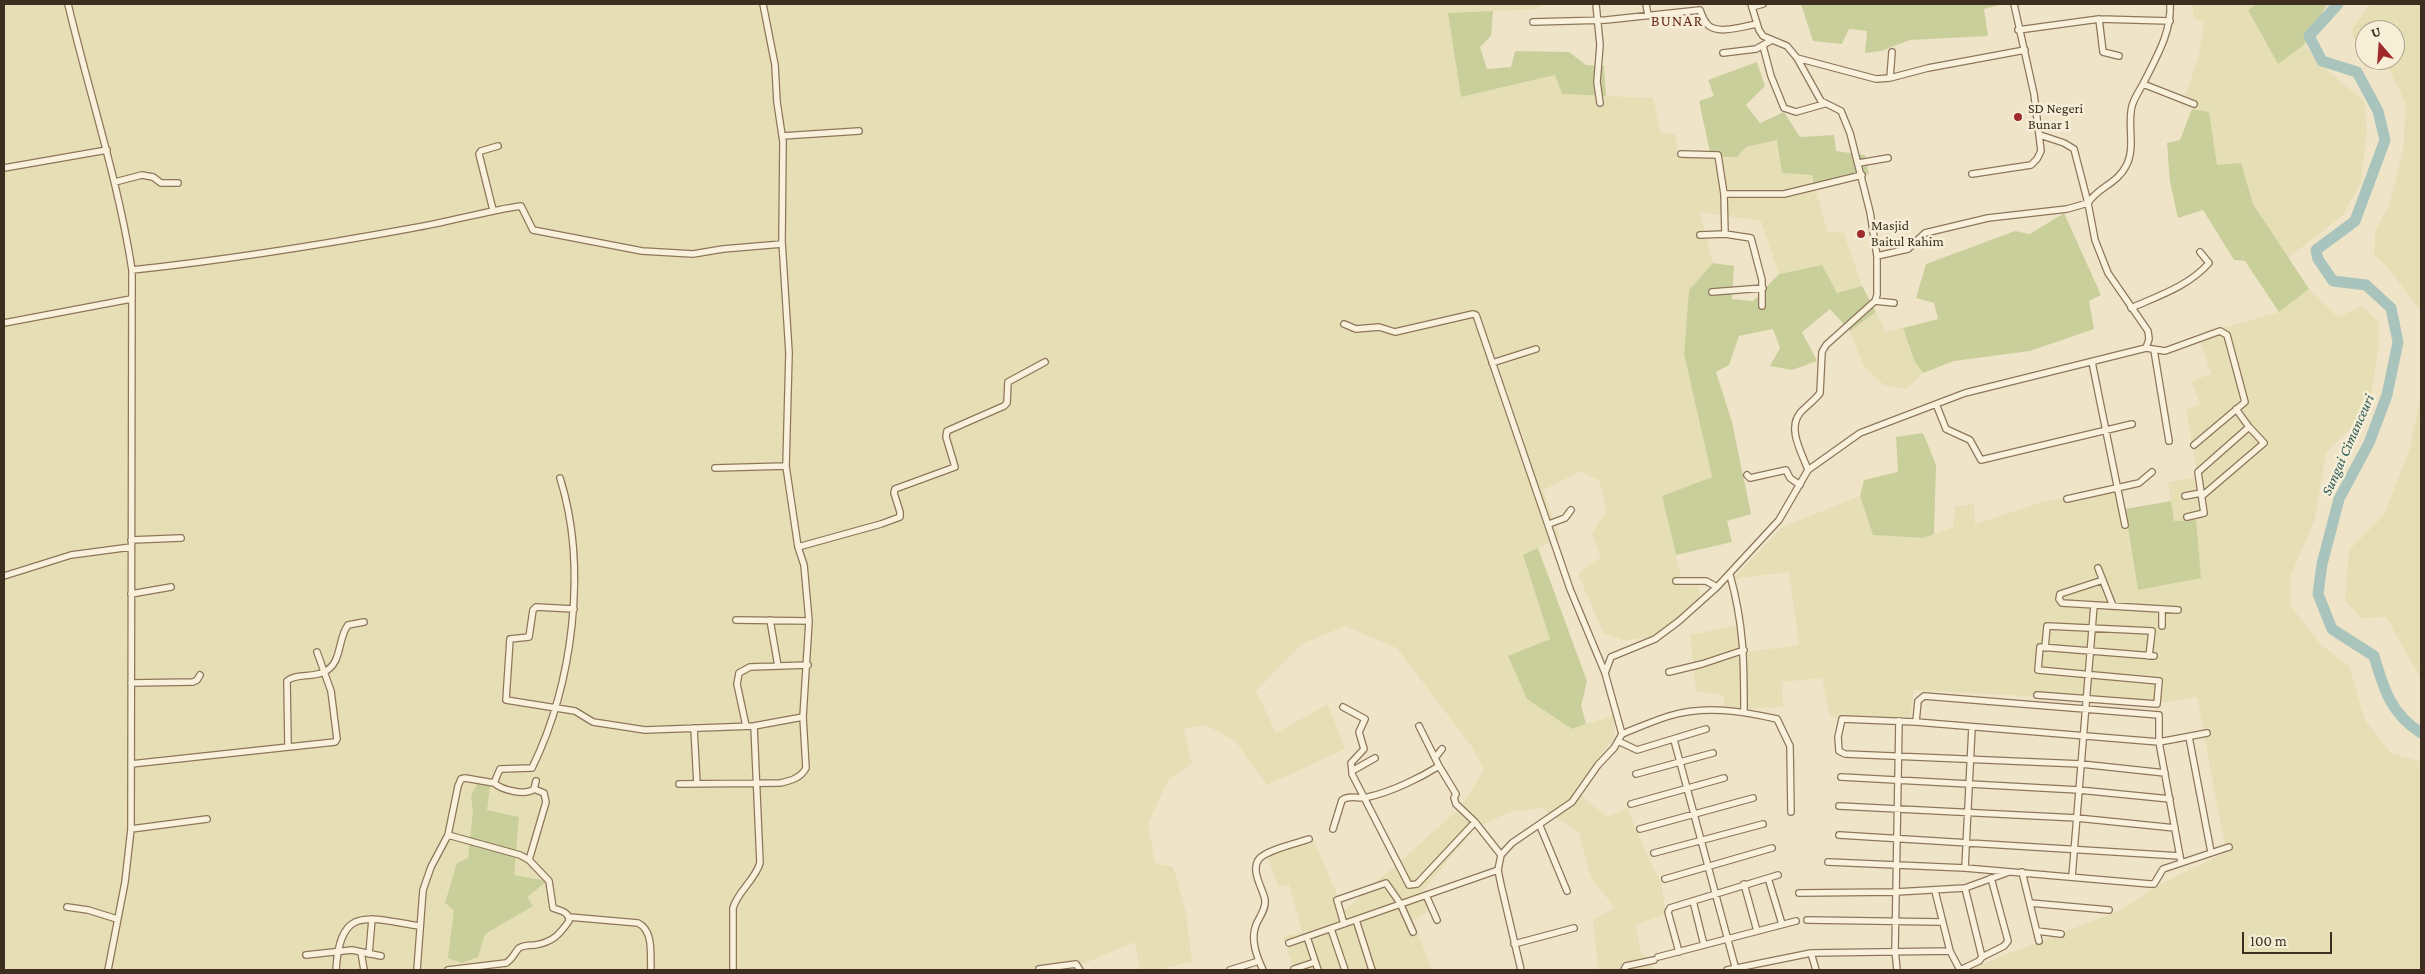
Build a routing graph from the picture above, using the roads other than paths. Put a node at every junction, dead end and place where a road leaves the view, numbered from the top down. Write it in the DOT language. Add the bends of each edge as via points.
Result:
graph roads {
  1 [pos="68,4"];
  2 [pos="764,4"];
  3 [pos="1596,4"];
  4 [pos="1646,4"];
  5 [pos="1763,4"];
  6 [pos="2014,4"];
  7 [pos="2170,4"];
  8 [pos="1752,5"];
  9 [pos="1700,7"];
  10 [pos="1648,15"];
  11 [pos="2099,19"];
  12 [pos="1596,20"];
  13 [pos="2170,20"];
  14 [pos="1533,22"];
  15 [pos="1757,24"];
  16 [pos="2018,30"];
  17 [pos="1772,40"];
  18 [pos="1763,46"];
  19 [pos="2025,50"];
  20 [pos="1892,52"];
  21 [pos="1723,53"];
  22 [pos="2119,56"];
  23 [pos="1797,58"];
  24 [pos="1890,78"];
  25 [pos="2143,84"];
  26 [pos="1600,103"];
  27 [pos="1824,104"];
  28 [pos="2194,104"];
  29 [pos="859,131"];
  30 [pos="2040,135"];
  31 [pos="782,136"];
  32 [pos="498,146"];
  33 [pos="107,150"];
  34 [pos="1680,154"];
  35 [pos="1888,158"];
  36 [pos="1859,163"];
  37 [pos="4,168"];
  38 [pos="1972,174"];
  39 [pos="1862,176"];
  40 [pos="115,182"];
  41 [pos="178,183"];
  42 [pos="1724,194"];
  43 [pos="2088,203"];
  44 [pos="493,210"];
  45 [pos="1724,234"];
  46 [pos="1700,236"];
  47 [pos="782,244"];
  48 [pos="2200,252"];
  49 [pos="1877,256"];
  50 [pos="132,270"];
  51 [pos="1763,288"];
  52 [pos="1712,292"];
  53 [pos="131,299"];
  54 [pos="1875,301"];
  55 [pos="1894,303"];
  56 [pos="1762,306"];
  57 [pos="2131,308"];
  58 [pos="4,323"];
  59 [pos="1344,324"];
  60 [pos="2146,348"];
  61 [pos="1536,349"];
  62 [pos="2154,350"];
  63 [pos="1045,362"];
  64 [pos="2092,362"];
  65 [pos="1492,363"];
  66 [pos="1936,404"];
  67 [pos="2236,410"];
  68 [pos="2132,424"];
  69 [pos="2249,427"];
  70 [pos="2107,430"];
  71 [pos="2169,441"];
  72 [pos="2194,444"];
  73 [pos="786,466"];
  74 [pos="715,468"];
  75 [pos="1808,470"];
  76 [pos="2152,472"];
  77 [pos="1747,475"];
  78 [pos="560,478"];
  79 [pos="1800,485"];
  80 [pos="2118,488"];
  81 [pos="2201,494"];
  82 [pos="2185,496"];
  83 [pos="2067,499"];
  84 [pos="1571,510"];
  85 [pos="2187,517"];
  86 [pos="1549,524"];
  87 [pos="2125,525"];
  88 [pos="181,538"];
  89 [pos="131,540"];
  90 [pos="798,546"];
  91 [pos="131,548"];
  92 [pos="2098,568"];
  93 [pos="1730,575"];
  94 [pos="4,576"];
  95 [pos="2103,580"];
  96 [pos="1676,581"];
  97 [pos="171,587"];
  98 [pos="1717,587"];
  99 [pos="131,594"];
  100 [pos="2094,604"];
  101 [pos="2113,606"];
  102 [pos="574,609"];
  103 [pos="2162,609"];
  104 [pos="2178,610"];
  105 [pos="736,620"];
  106 [pos="770,620"];
  107 [pos="809,621"];
  108 [pos="364,622"];
  109 [pos="2162,626"];
  110 [pos="2092,627"];
  111 [pos="2045,648"];
  112 [pos="1744,650"];
  113 [pos="2090,651"];
  114 [pos="317,652"];
  115 [pos="808,665"];
  116 [pos="778,666"];
  117 [pos="324,672"];
  118 [pos="1605,672"];
  119 [pos="1669,672"];
  120 [pos="200,674"];
  121 [pos="2088,675"];
  122 [pos="131,683"];
  123 [pos="2037,695"];
  124 [pos="2086,698"];
  125 [pos="554,707"];
  126 [pos="1343,707"];
  127 [pos="2086,708"];
  128 [pos="1744,712"];
  129 [pos="803,718"];
  130 [pos="1899,721"];
  131 [pos="1916,722"];
  132 [pos="746,726"];
  133 [pos="754,726"];
  134 [pos="1418,726"];
  135 [pos="1972,727"];
  136 [pos="694,728"];
  137 [pos="1706,729"];
  138 [pos="2207,733"];
  139 [pos="1622,734"];
  140 [pos="2083,736"];
  141 [pos="2188,737"];
  142 [pos="1674,740"];
  143 [pos="1618,741"];
  144 [pos="2159,742"];
  145 [pos="288,746"];
  146 [pos="1442,749"];
  147 [pos="1713,754"];
  148 [pos="1898,756"];
  149 [pos="1375,758"];
  150 [pos="1435,758"];
  151 [pos="1971,759"];
  152 [pos="1680,762"];
  153 [pos="131,764"];
  154 [pos="2081,764"];
  155 [pos="1439,766"];
  156 [pos="1352,771"];
  157 [pos="2165,773"];
  158 [pos="1636,774"];
  159 [pos="1840,777"];
  160 [pos="1724,778"];
  161 [pos="1898,780"];
  162 [pos="536,781"];
  163 [pos="494,783"];
  164 [pos="679,784"];
  165 [pos="697,784"];
  166 [pos="756,784"];
  167 [pos="1969,784"];
  168 [pos="534,788"];
  169 [pos="1686,788"];
  170 [pos="2079,790"];
  171 [pos="1365,798"];
  172 [pos="1753,798"];
  173 [pos="2170,799"];
  174 [pos="1631,804"];
  175 [pos="1839,806"];
  176 [pos="1897,809"];
  177 [pos="1791,812"];
  178 [pos="1968,812"];
  179 [pos="1694,814"];
  180 [pos="2077,818"];
  181 [pos="207,819"];
  182 [pos="1475,822"];
  183 [pos="1763,824"];
  184 [pos="1540,826"];
  185 [pos="1333,828"];
  186 [pos="2175,828"];
  187 [pos="131,829"];
  188 [pos="1640,829"];
  189 [pos="448,835"];
  190 [pos="1839,835"];
  191 [pos="1897,838"];
  192 [pos="1309,839"];
  193 [pos="1701,841"];
  194 [pos="1966,842"];
  195 [pos="2229,847"];
  196 [pos="1772,848"];
  197 [pos="2074,849"];
  198 [pos="2211,852"];
  199 [pos="1654,853"];
  200 [pos="1501,855"];
  201 [pos="2181,859"];
  202 [pos="529,860"];
  203 [pos="1828,862"];
  204 [pos="1896,864"];
  205 [pos="1710,866"];
  206 [pos="1965,868"];
  207 [pos="1498,870"];
  208 [pos="2010,871"];
  209 [pos="2022,872"];
  210 [pos="1778,875"];
  211 [pos="2072,876"];
  212 [pos="1768,878"];
  213 [pos="1991,878"];
  214 [pos="1664,879"];
  215 [pos="1744,884"];
  216 [pos="1964,888"];
  217 [pos="1935,890"];
  218 [pos="1567,892"];
  219 [pos="1896,892"];
  220 [pos="1799,893"];
  221 [pos="1716,894"];
  222 [pos="1426,895"];
  223 [pos="1693,901"];
  224 [pos="2030,903"];
  225 [pos="1400,904"];
  226 [pos="67,907"];
  227 [pos="2110,910"];
  228 [pos="569,917"];
  229 [pos="117,919"];
  230 [pos="372,919"];
  231 [pos="1356,920"];
  232 [pos="1437,920"];
  233 [pos="1807,920"];
  234 [pos="1796,921"];
  235 [pos="1895,921"];
  236 [pos="1941,922"];
  237 [pos="1344,924"];
  238 [pos="1782,924"];
  239 [pos="420,926"];
  240 [pos="1574,928"];
  241 [pos="1332,929"];
  242 [pos="1757,931"];
  243 [pos="2037,931"];
  244 [pos="1413,932"];
  245 [pos="2061,934"];
  246 [pos="1308,937"];
  247 [pos="1728,939"];
  248 [pos="2039,941"];
  249 [pos="1289,943"];
  250 [pos="1514,944"];
  251 [pos="1704,945"];
  252 [pos="1895,950"];
  253 [pos="1950,951"];
  254 [pos="338,952"];
  255 [pos="361,952"];
  256 [pos="1679,952"];
  257 [pos="1811,953"];
  258 [pos="369,954"];
  259 [pos="306,955"];
  260 [pos="381,956"];
  261 [pos="1982,957"];
  262 [pos="1259,960"];
  263 [pos="1315,962"];
  264 [pos="1294,968"];
  265 [pos="1736,969"];
  266 [pos="108,970"];
  267 [pos="336,970"];
  268 [pos="364,970"];
  269 [pos="417,970"];
  270 [pos="448,970"];
  271 [pos="651,970"];
  272 [pos="733,970"];
  273 [pos="1038,970"];
  274 [pos="1080,970"];
  275 [pos="1230,970"];
  276 [pos="1263,970"];
  277 [pos="1318,970"];
  278 [pos="1345,970"];
  279 [pos="1372,970"];
  280 [pos="1521,970"];
  281 [pos="1624,970"];
  282 [pos="1728,970"];
  283 [pos="1816,970"];
  284 [pos="1897,970"];
  1 -- 33 [label="street"];
  2 -- 31 [label="street" via="776,65"];
  3 -- 12 [label="street"];
  4 -- 10 [label="street"];
  5 -- 8 [label="street"];
  6 -- 16 [label="street"];
  7 -- 13 [label="street"];
  8 -- 15 [label="street"];
  9 -- 10 [label="street"];
  9 -- 15 [label="street" via="1712,28 1730,29"];
  10 -- 12 [label="street"];
  11 -- 13 [label="street"];
  11 -- 16 [label="street"];
  11 -- 22 [label="street" via="2103,52"];
  12 -- 14 [label="street"];
  12 -- 26 [label="street" via="1600,45 1597,74"];
  13 -- 25 [label="street"];
  15 -- 17 [label="street" via="1763,36"];
  16 -- 19 [label="street"];
  17 -- 18 [label="street"];
  17 -- 23 [label="street" via="1787,46"];
  18 -- 21 [label="street"];
  18 -- 27 [label="street" via="1784,108 1796,112"];
  19 -- 24 [label="street"];
  19 -- 30 [label="street"];
  20 -- 24 [label="street"];
  23 -- 24 [label="street" via="1876,79"];
  23 -- 27 [label="street"];
  25 -- 28 [label="street"];
  25 -- 43 [label="street" via="2132,106 2132,142 2127,166 2113,183"];
  27 -- 36 [label="street" via="1836,107 1844,116"];
  29 -- 31 [label="street"];
  30 -- 38 [label="street" via="2041,151 2030,164"];
  30 -- 43 [label="street" via="2064,142 2074,149"];
  31 -- 47 [label="street"];
  32 -- 44 [label="street" via="479,154"];
  33 -- 37 [label="street"];
  33 -- 40 [label="street"];
  34 -- 42 [label="street" via="1718,154"];
  35 -- 36 [label="street"];
  36 -- 39 [label="street"];
  39 -- 42 [label="street" via="1784,194"];
  39 -- 49 [label="street"];
  40 -- 41 [label="street" via="142,174 161,183"];
  40 -- 50 [label="street"];
  42 -- 45 [label="street"];
  43 -- 49 [label="street" via="2067,210 1988,218 1925,233 1908,249"];
  43 -- 57 [label="street" via="2094,240 2108,274"];
  44 -- 47 [label="street" via="521,206 533,230 642,251 693,254"];
  44 -- 50 [label="street" via="422,226 232,259"];
  45 -- 46 [label="street"];
  45 -- 51 [label="street" via="1751,238"];
  47 -- 73 [label="street" via="789,353"];
  48 -- 57 [label="street" via="2209,263 2198,274"];
  49 -- 54 [label="street"];
  50 -- 53 [label="street"];
  51 -- 52 [label="street"];
  51 -- 56 [label="street"];
  53 -- 58 [label="street"];
  53 -- 89 [label="street"];
  54 -- 55 [label="street"];
  54 -- 75 [label="street" via="1831,339 1822,352 1820,393 1799,415 1795,425 1796,438"];
  57 -- 60 [label="street" via="2149,334"];
  59 -- 65 [label="street" via="1357,330 1379,327 1395,332 1474,314"];
  60 -- 62 [label="street"];
  60 -- 64 [label="street"];
  61 -- 65 [label="street"];
  62 -- 67 [label="street" via="2165,351 2220,331 2227,335 2245,402"];
  62 -- 71 [label="street"];
  63 -- 90 [label="street" via="1008,382 1004,406 947,430 955,467 895,489 900,517"];
  64 -- 66 [label="street" via="1965,393"];
  64 -- 70 [label="street"];
  65 -- 86 [label="street"];
  66 -- 70 [label="street" via="1946,429 1970,440 1981,460"];
  66 -- 75 [label="street" via="1866,429"];
  67 -- 69 [label="street"];
  67 -- 72 [label="street"];
  68 -- 70 [label="street"];
  69 -- 81 [label="street" via="2198,472"];
  69 -- 81 [label="street" via="2264,443"];
  70 -- 80 [label="street"];
  73 -- 74 [label="street"];
  73 -- 90 [label="street"];
  75 -- 79 [label="street"];
  76 -- 80 [label="street" via="2142,482"];
  77 -- 79 [label="street" via="1750,478 1786,470"];
  78 -- 102 [label="street" via="569,508 575,565"];
  79 -- 93 [label="street" via="1779,520"];
  80 -- 83 [label="street"];
  80 -- 87 [label="street"];
  81 -- 82 [label="street"];
  81 -- 85 [label="street" via="2204,513"];
  84 -- 86 [label="street" via="1565,518"];
  86 -- 118 [label="street" via="1570,589"];
  88 -- 89 [label="street"];
  89 -- 91 [label="street"];
  90 -- 107 [label="street" via="804,565"];
  91 -- 94 [label="street" via="71,555"];
  91 -- 99 [label="street"];
  92 -- 95 [label="street"];
  93 -- 98 [label="street"];
  93 -- 112 [label="street" via="1742,620"];
  95 -- 100 [label="street" via="2058,596 2062,604"];
  95 -- 101 [label="street"];
  96 -- 98 [label="street" via="1706,581"];
  97 -- 99 [label="street"];
  98 -- 118 [label="street" via="1655,639 1610,657"];
  99 -- 122 [label="street"];
  100 -- 101 [label="street"];
  100 -- 110 [label="street"];
  101 -- 103 [label="street"];
  102 -- 125 [label="street" via="571,639"];
  102 -- 125 [label="street" via="536,607 529,637 510,639 506,700"];
  103 -- 104 [label="street"];
  103 -- 109 [label="street"];
  105 -- 106 [label="street"];
  106 -- 107 [label="street"];
  106 -- 116 [label="street"];
  107 -- 115 [label="street"];
  108 -- 117 [label="street" via="348,626 335,662"];
  110 -- 111 [label="street" via="2047,626"];
  110 -- 113 [label="street"];
  110 -- 113 [label="street" via="2152,631 2152,656"];
  111 -- 113 [label="street"];
  111 -- 121 [label="street" via="2040,647 2038,670"];
  112 -- 119 [label="street"];
  112 -- 128 [label="street"];
  113 -- 121 [label="street"];
  114 -- 117 [label="street"];
  115 -- 116 [label="street"];
  115 -- 129 [label="street"];
  116 -- 132 [label="street" via="750,668 739,673 737,684"];
  117 -- 145 [label="street" via="287,681"];
  117 -- 145 [label="street" via="331,691 337,739"];
  118 -- 139 [label="street"];
  120 -- 122 [label="street" via="193,682"];
  121 -- 124 [label="street"];
  121 -- 124 [label="street" via="2159,681 2157,704"];
  122 -- 153 [label="street"];
  123 -- 124 [label="street"];
  124 -- 127 [label="street"];
  125 -- 136 [label="street" via="578,712 593,722 645,730"];
  125 -- 163 [label="street" via="532,768 500,769"];
  126 -- 156 [label="street" via="1365,718 1359,732 1364,749 1351,763"];
  127 -- 131 [label="street" via="1924,696 1918,701"];
  127 -- 140 [label="street"];
  127 -- 144 [label="street" via="2159,715"];
  128 -- 139 [label="street" via="1687,711"];
  128 -- 177 [label="street" via="1779,721 1790,746"];
  129 -- 133 [label="street"];
  129 -- 166 [label="street" via="807,763 804,772 789,781"];
  130 -- 131 [label="street"];
  130 -- 148 [label="street"];
  130 -- 148 [label="street" via="1842,719 1837,745 1845,754"];
  131 -- 135 [label="street"];
  132 -- 133 [label="street"];
  132 -- 136 [label="street"];
  133 -- 166 [label="street"];
  134 -- 150 [label="street"];
  135 -- 140 [label="street"];
  135 -- 151 [label="street"];
  136 -- 165 [label="street"];
  137 -- 142 [label="street"];
  138 -- 141 [label="street"];
  139 -- 143 [label="street"];
  140 -- 144 [label="street"];
  140 -- 154 [label="street"];
  141 -- 144 [label="street"];
  141 -- 198 [label="street"];
  142 -- 143 [label="street" via="1637,750"];
  142 -- 152 [label="street"];
  143 -- 184 [label="street" via="1572,802"];
  144 -- 157 [label="street"];
  145 -- 153 [label="street"];
  146 -- 150 [label="street"];
  147 -- 152 [label="street"];
  148 -- 151 [label="street"];
  148 -- 161 [label="street"];
  149 -- 156 [label="street"];
  150 -- 155 [label="street"];
  151 -- 154 [label="street"];
  151 -- 167 [label="street"];
  152 -- 158 [label="street"];
  152 -- 169 [label="street"];
  153 -- 187 [label="street"];
  154 -- 157 [label="street"];
  154 -- 170 [label="street"];
  155 -- 171 [label="street" via="1425,775"];
  155 -- 182 [label="street" via="1456,794 1456,804"];
  156 -- 171 [label="street"];
  157 -- 173 [label="street"];
  159 -- 161 [label="street"];
  160 -- 169 [label="street"];
  161 -- 167 [label="street"];
  161 -- 176 [label="street"];
  162 -- 168 [label="street"];
  163 -- 168 [label="street" via="508,790 528,792"];
  163 -- 189 [label="street" via="461,780"];
  164 -- 165 [label="street"];
  165 -- 166 [label="street"];
  166 -- 272 [label="street" via="760,863 733,908"];
  167 -- 170 [label="street"];
  167 -- 178 [label="street"];
  168 -- 202 [label="street" via="544,793 546,802"];
  169 -- 174 [label="street"];
  169 -- 179 [label="street"];
  170 -- 173 [label="street"];
  170 -- 180 [label="street"];
  171 -- 182 [label="street" via="1411,886 1417,884"];
  171 -- 185 [label="street" via="1349,796 1342,800"];
  172 -- 179 [label="street"];
  173 -- 186 [label="street"];
  175 -- 176 [label="street"];
  176 -- 178 [label="street"];
  176 -- 191 [label="street"];
  178 -- 180 [label="street"];
  178 -- 194 [label="street"];
  179 -- 188 [label="street"];
  179 -- 193 [label="street"];
  180 -- 186 [label="street"];
  180 -- 197 [label="street"];
  181 -- 187 [label="street"];
  182 -- 200 [label="street"];
  183 -- 193 [label="street"];
  184 -- 200 [label="street" via="1512,843"];
  184 -- 218 [label="street"];
  186 -- 201 [label="street"];
  187 -- 229 [label="street"];
  189 -- 202 [label="street" via="520,854"];
  189 -- 239 [label="street" via="423,890"];
  190 -- 191 [label="street"];
  191 -- 194 [label="street"];
  191 -- 204 [label="street"];
  192 -- 262 [label="street" via="1266,854 1258,860 1256,870 1265,901 1263,913 1255,926 1254,948"];
  193 -- 199 [label="street"];
  193 -- 205 [label="street"];
  194 -- 197 [label="street"];
  194 -- 206 [label="street"];
  195 -- 198 [label="street"];
  196 -- 205 [label="street"];
  197 -- 201 [label="street"];
  197 -- 211 [label="street"];
  198 -- 201 [label="street"];
  200 -- 207 [label="street"];
  201 -- 211 [label="street" via="2163,869 2154,884"];
  202 -- 228 [label="street" via="549,881 553,908 564,911"];
  203 -- 204 [label="street"];
  204 -- 206 [label="street"];
  204 -- 219 [label="street"];
  205 -- 214 [label="street"];
  205 -- 221 [label="street"];
  206 -- 208 [label="street"];
  207 -- 222 [label="street"];
  207 -- 250 [label="street"];
  208 -- 209 [label="street"];
  208 -- 213 [label="street"];
  209 -- 211 [label="street"];
  209 -- 224 [label="street"];
  210 -- 212 [label="street"];
  212 -- 215 [label="street"];
  212 -- 238 [label="street"];
  213 -- 216 [label="street"];
  213 -- 261 [label="street" via="2008,942"];
  215 -- 221 [label="street"];
  215 -- 242 [label="street"];
  216 -- 217 [label="street"];
  216 -- 261 [label="street"];
  217 -- 219 [label="street"];
  217 -- 236 [label="street"];
  219 -- 220 [label="street"];
  219 -- 235 [label="street"];
  221 -- 223 [label="street"];
  221 -- 247 [label="street"];
  222 -- 225 [label="street"];
  222 -- 232 [label="street"];
  223 -- 251 [label="street"];
  223 -- 256 [label="street" via="1671,907 1668,912"];
  224 -- 227 [label="street"];
  224 -- 243 [label="street"];
  225 -- 231 [label="street"];
  225 -- 237 [label="street" via="1386,883 1337,900"];
  225 -- 244 [label="street"];
  226 -- 229 [label="street"];
  228 -- 270 [label="street" via="556,938 548,943 519,948 506,963"];
  228 -- 271 [label="street" via="644,926 649,936"];
  229 -- 266 [label="street"];
  230 -- 239 [label="street"];
  230 -- 254 [label="street" via="351,923"];
  230 -- 258 [label="street"];
  231 -- 237 [label="street"];
  231 -- 279 [label="street"];
  233 -- 235 [label="street"];
  234 -- 238 [label="street"];
  235 -- 236 [label="street"];
  235 -- 252 [label="street"];
  236 -- 253 [label="street"];
  237 -- 241 [label="street"];
  238 -- 242 [label="street"];
  239 -- 269 [label="street"];
  240 -- 250 [label="street"];
  241 -- 246 [label="street"];
  241 -- 278 [label="street"];
  242 -- 247 [label="street"];
  243 -- 245 [label="street"];
  243 -- 248 [label="street"];
  246 -- 249 [label="street"];
  246 -- 263 [label="street"];
  247 -- 251 [label="street"];
  247 -- 265 [label="street"];
  250 -- 280 [label="street"];
  251 -- 256 [label="street"];
  252 -- 253 [label="street"];
  252 -- 257 [label="street"];
  252 -- 284 [label="street"];
  253 -- 261 [label="street" via="1960,970"];
  254 -- 255 [label="street"];
  254 -- 259 [label="street"];
  254 -- 267 [label="street"];
  255 -- 258 [label="street"];
  255 -- 268 [label="street"];
  256 -- 281 [label="street" via="1626,966"];
  257 -- 265 [label="street"];
  257 -- 283 [label="street"];
  258 -- 260 [label="street"];
  262 -- 275 [label="street"];
  262 -- 276 [label="street"];
  263 -- 264 [label="street"];
  263 -- 277 [label="street"];
  265 -- 282 [label="street"];
  273 -- 274 [label="street" via="1076,964"];
}
